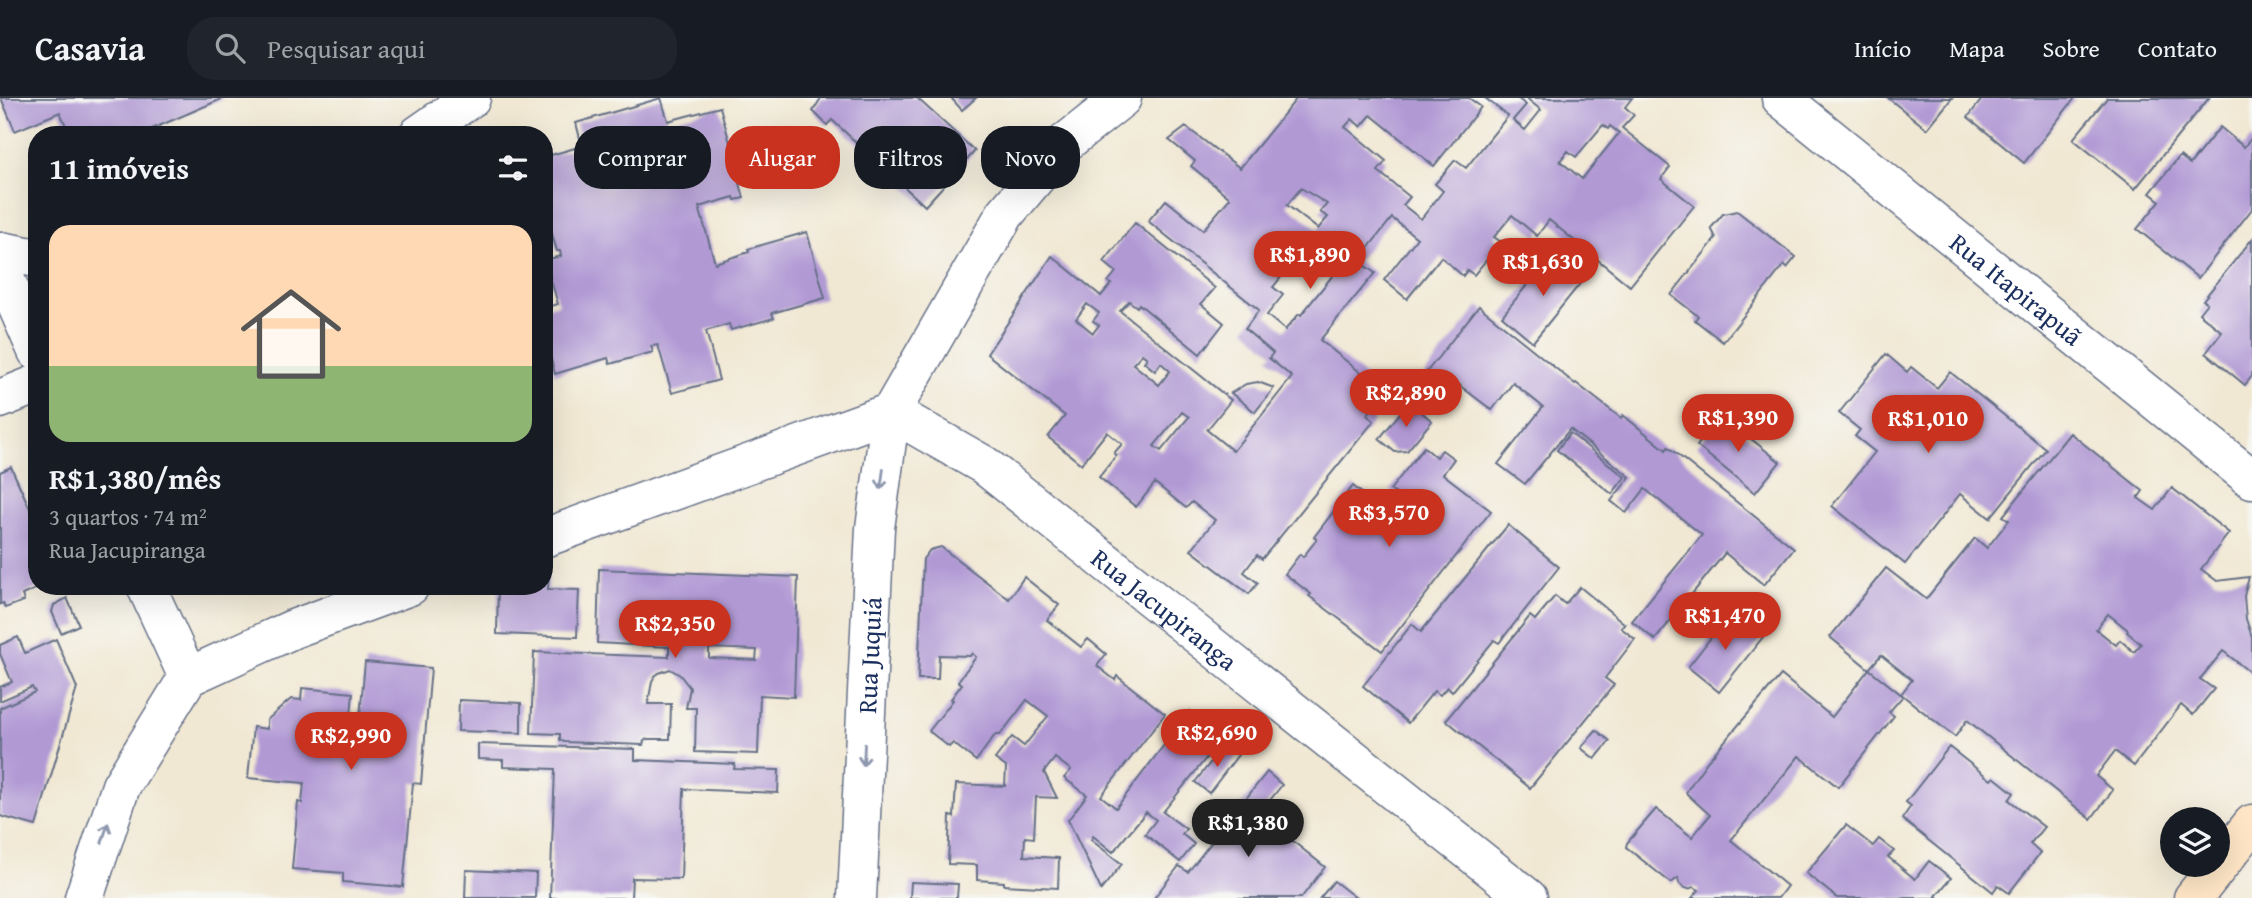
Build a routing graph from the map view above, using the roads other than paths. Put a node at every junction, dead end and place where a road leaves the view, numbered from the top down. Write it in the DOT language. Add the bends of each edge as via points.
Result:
graph roads {
  1 [pos="471,98"];
  2 [pos="1122,98"];
  3 [pos="1781,98"];
  4 [pos="431,126"];
  5 [pos="0,251"];
  6 [pos="28,256"];
  7 [pos="0,267"];
  8 [pos="28,331"];
  9 [pos="28,388"];
  10 [pos="0,399"];
  11 [pos="891,412"];
  12 [pos="2252,479"];
  13 [pos="553,535"];
  14 [pos="150,595"];
  15 [pos="386,595"];
  16 [pos="188,677"];
  17 [pos="2252,824"];
  18 [pos="84,898"];
  19 [pos="857,898"];
  20 [pos="1528,898"];
  21 [pos="2193,898"];
  1 -- 4 [label="street"];
  2 -- 11 [label="street" via="1063,145 1005,214"];
  3 -- 12 [label="street, Rua Itapirapuã"];
  5 -- 6 [label="street"];
  7 -- 8 [label="street"];
  9 -- 10 [label="street"];
  11 -- 13 [label="street"];
  11 -- 19 [label="street, Rua Juquiá, one-way" via="875,528"];
  11 -- 20 [label="street, Rua Jacupiranga" via="984,465"];
  14 -- 16 [label="street"];
  15 -- 16 [label="street" via="293,629"];
  18 -- 16 [label="street, one-way" via="121,786"];
  17 -- 21 [label="street"];
}
